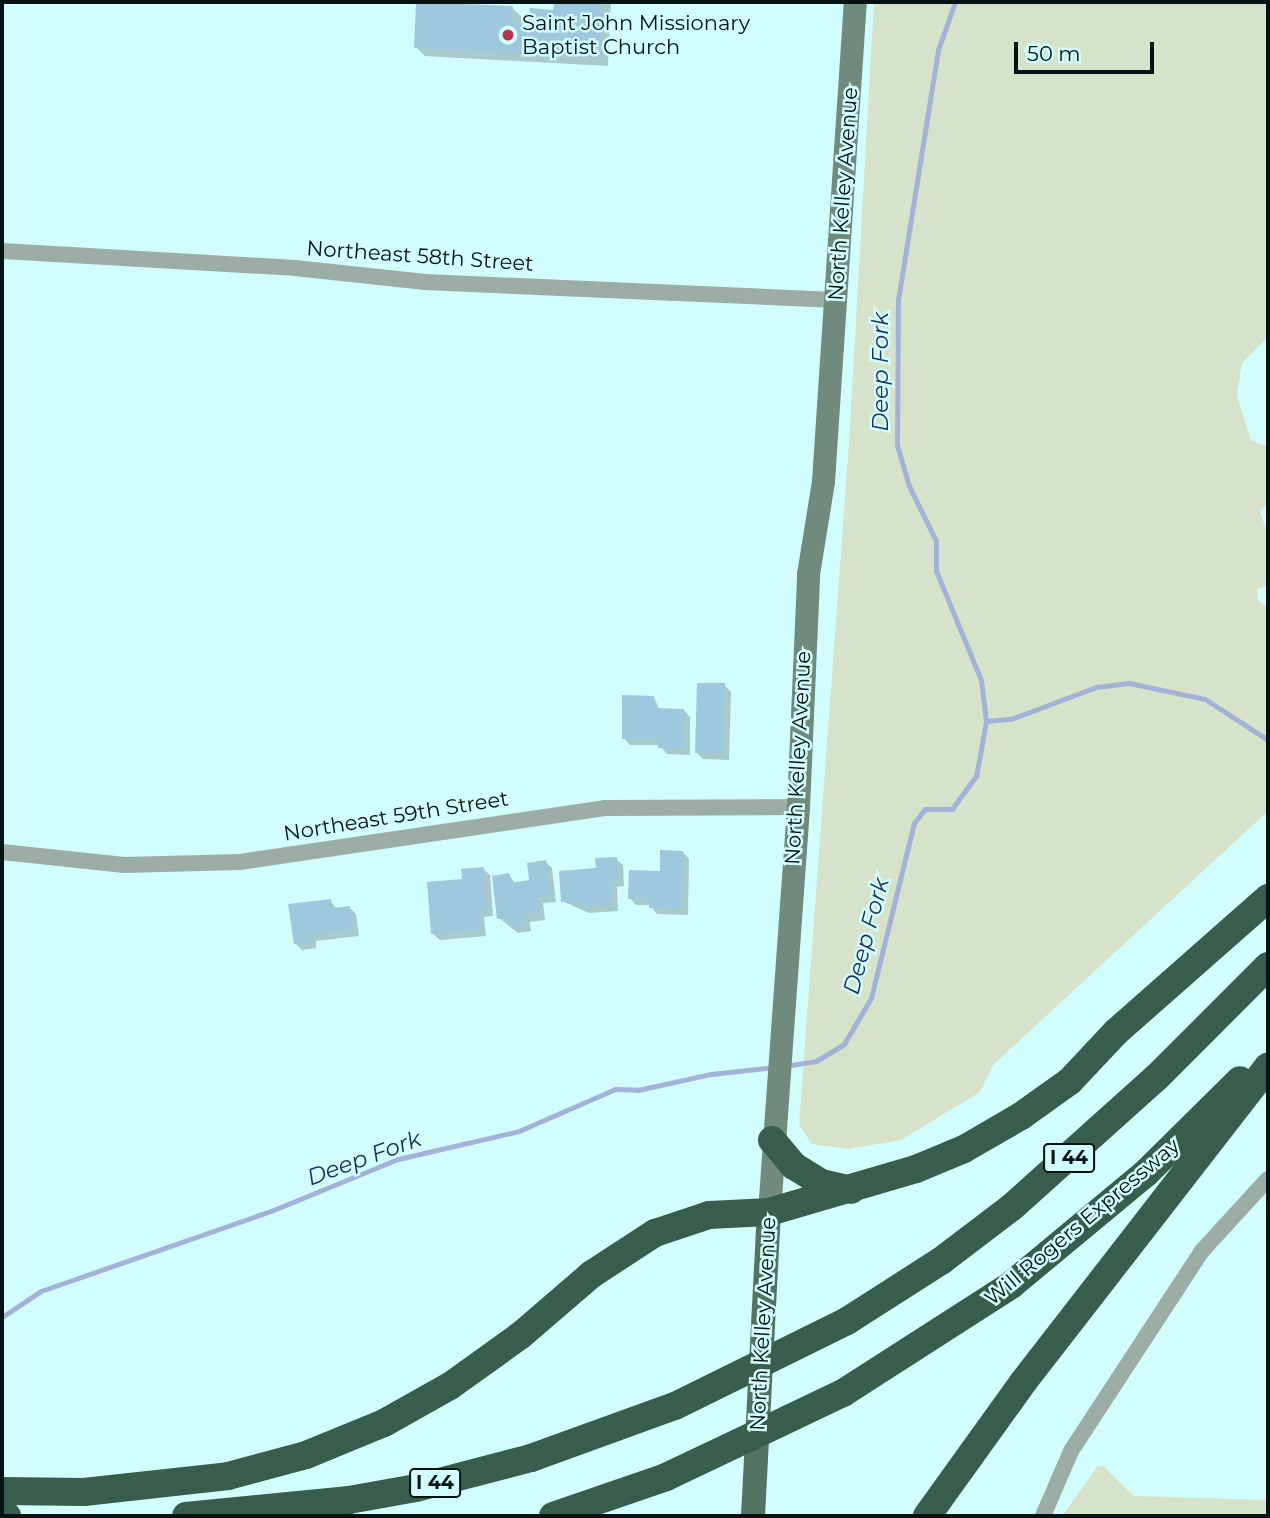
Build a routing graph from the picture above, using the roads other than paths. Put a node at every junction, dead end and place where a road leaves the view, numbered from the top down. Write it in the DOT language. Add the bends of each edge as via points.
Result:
graph roads {
  1 [pos="855,2"];
  2 [pos="2,251"];
  3 [pos="836,299"];
  4 [pos="798,807"];
  5 [pos="2,852"];
  6 [pos="1268,898"];
  7 [pos="1268,966"];
  8 [pos="1268,1051"];
  9 [pos="1268,1067"];
  10 [pos="772,1140"];
  11 [pos="1268,1179"];
  12 [pos="850,1190"];
  13 [pos="769,1212"];
  14 [pos="2,1491"];
  15 [pos="186,1516"];
  16 [pos="553,1516"];
  17 [pos="753,1516"];
  18 [pos="927,1516"];
  19 [pos="1044,1516"];
  1 -- 3 [label="street, North Kelley Avenue"];
  2 -- 3 [label="street, Northeast 58th Street" via="295,268 425,282"];
  3 -- 4 [label="street, North Kelley Avenue" via="823,481 808,574"];
  4 -- 5 [label="street, Northeast 59th Street" via="606,808 240,862 124,865"];
  4 -- 10 [label="street, North Kelley Avenue"];
  6 -- 12 [label="highway" via="1116,1032 1070,1081 1031,1109 964,1149"];
  7 -- 15 [label="highway, I 44, bridge" via="1157,1077 1012,1207 847,1321 675,1406 531,1458 349,1500"];
  8 -- 16 [label="highway, Will Rogers Expressway, bridge" via="1163,1157 1059,1247 958,1323 843,1393 666,1477"];
  9 -- 18 [label="highway" via="1024,1381"];
  10 -- 12 [label="highway" via="794,1166 821,1183"];
  10 -- 13 [label="street, North Kelley Avenue"];
  11 -- 19 [label="street" via="1201,1251 1071,1451"];
  12 -- 13 [label="highway"];
  13 -- 14 [label="highway" via="709,1215 655,1233 592,1274 521,1335 450,1386 384,1423 306,1455 228,1476 162,1486 84,1492"];
  13 -- 17 [label="main road, North Kelley Avenue"];
}
